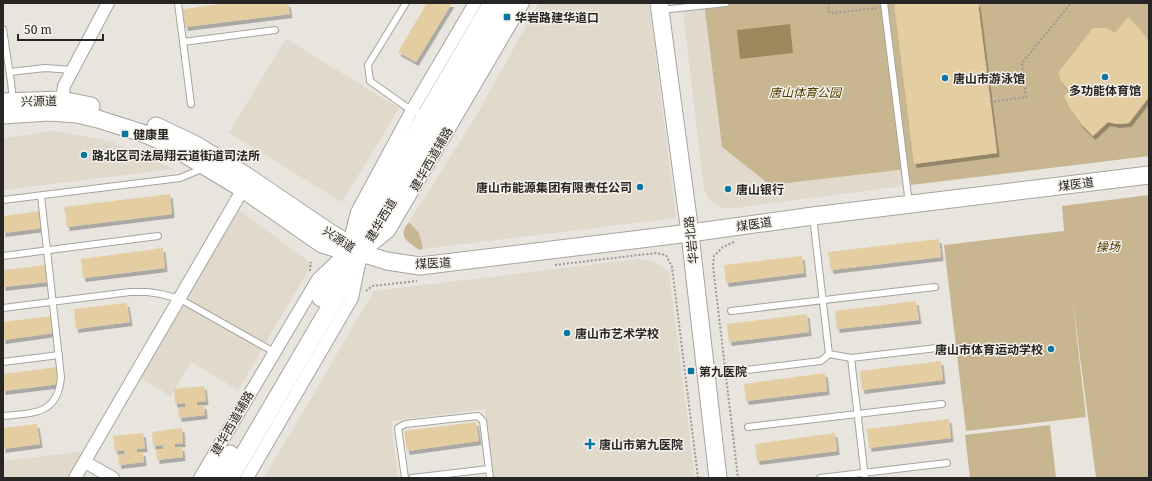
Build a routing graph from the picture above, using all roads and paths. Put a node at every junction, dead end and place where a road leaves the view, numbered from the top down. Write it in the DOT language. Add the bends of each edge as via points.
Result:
graph roads {
  1 [pos="108,3"];
  2 [pos="178,3"];
  3 [pos="406,3"];
  4 [pos="475,3"];
  5 [pos="492,3"];
  6 [pos="508,3"];
  7 [pos="523,3"];
  8 [pos="726,3"];
  9 [pos="829,3"];
  10 [pos="876,3"];
  11 [pos="884,3"];
  12 [pos="1071,3"];
  13 [pos="659,7"];
  14 [pos="3,29"];
  15 [pos="275,30"];
  16 [pos="183,42"];
  17 [pos="72,70"];
  18 [pos="10,72"];
  19 [pos="62,100"];
  20 [pos="990,102"];
  21 [pos="191,104"];
  22 [pos="6,106"];
  23 [pos="419,114"];
  24 [pos="206,167"];
  25 [pos="1149,175"];
  26 [pos="243,189"];
  27 [pos="41,196"];
  28 [pos="3,200"];
  29 [pos="909,204"];
  30 [pos="813,216"];
  31 [pos="690,233"];
  32 [pos="158,236"];
  33 [pos="47,250"];
  34 [pos="352,250"];
  35 [pos="3,256"];
  36 [pos="714,256"];
  37 [pos="311,262"];
  38 [pos="553,265"];
  39 [pos="310,274"];
  40 [pos="420,280"];
  41 [pos="935,287"];
  42 [pos="363,297"];
  43 [pos="180,299"];
  44 [pos="823,300"];
  45 [pos="53,302"];
  46 [pos="3,308"];
  47 [pos="731,311"];
  48 [pos="937,348"];
  49 [pos="274,352"];
  50 [pos="830,354"];
  51 [pos="59,355"];
  52 [pos="851,358"];
  53 [pos="3,362"];
  54 [pos="738,371"];
  55 [pos="942,404"];
  56 [pos="858,414"];
  57 [pos="3,416"];
  58 [pos="748,427"];
  59 [pos="85,462"];
  60 [pos="947,463"];
  61 [pos="489,469"];
  62 [pos="865,475"];
  63 [pos="75,478"];
  64 [pos="113,478"];
  65 [pos="200,478"];
  66 [pos="216,478"];
  67 [pos="230,478"];
  68 [pos="247,478"];
  69 [pos="405,478"];
  70 [pos="412,478"];
  71 [pos="490,478"];
  72 [pos="698,478"];
  73 [pos="718,478"];
  74 [pos="738,478"];
  75 [pos="820,478"];
  1 -- 17 [label="street"];
  2 -- 16 [label="lane"];
  3 -- 23 [label="lane" via="368,65 370,81"];
  4 -- 23 [label="street"];
  5 -- 23 [label="main road, 建华西道"];
  6 -- 34 [label="main road, 建华西道"];
  7 -- 34 [label="street, 建华西道辅路" via="389,231"];
  8 -- 13 [label="lane"];
  9 -- 10 [label="path" via="828,11 833,13 877,8"];
  11 -- 29 [label="lane"];
  12 -- 20 [label="path" via="1022,63 1026,97"];
  13 -- 31 [label="main road, 华岩北路"];
  14 -- 18 [label="lane"];
  15 -- 16 [label="lane"];
  16 -- 21 [label="lane"];
  17 -- 18 [label="lane" via="45,68"];
  17 -- 19 [label="street" via="64,86"];
  18 -- 22 [label="lane"];
  19 -- 22 [label="main road, 兴源道"];
  19 -- 34 [label="main road, 兴源道" via="124,114 196,144"];
  22 -- 24 [label="main road, 兴源道" via="77,114 98,119 163,141"];
  23 -- 34 [label="main road, 建华西道"];
  24 -- 26 [label="main road, 兴源道"];
  24 -- 27 [label="lane" via="180,178"];
  25 -- 29 [label="main road, 煤医道"];
  26 -- 34 [label="main road, 兴源道" via="322,244"];
  26 -- 43 [label="street"];
  27 -- 28 [label="lane"];
  27 -- 33 [label="lane"];
  29 -- 30 [label="main road, 煤医道"];
  30 -- 31 [label="main road, 煤医道"];
  30 -- 44 [label="lane"];
  31 -- 34 [label="main road, 煤医道" via="420,266 387,261"];
  31 -- 73 [label="main road, 华岩北路"];
  32 -- 33 [label="lane"];
  33 -- 35 [label="lane"];
  33 -- 45 [label="lane"];
  34 -- 49 [label="street, 建华西道辅路" via="318,279"];
  34 -- 66 [label="main road, 建华西道"];
  34 -- 67 [label="main road, 建华西道"];
  34 -- 68 [label="street" via="352,298"];
  36 -- 74 [label="path" via="713,266"];
  37 -- 39 [label="path"];
  38 -- 72 [label="path" via="656,253 666,255 672,267"];
  40 -- 42 [label="path" via="372,286"];
  41 -- 44 [label="lane"];
  43 -- 45 [label="lane" via="147,292 130,292"];
  43 -- 49 [label="lane"];
  43 -- 59 [label="street"];
  44 -- 47 [label="lane"];
  44 -- 50 [label="lane"];
  45 -- 46 [label="lane"];
  45 -- 51 [label="lane"];
  48 -- 52 [label="lane"];
  49 -- 65 [label="street, 建华西道辅路"];
  50 -- 52 [label="lane"];
  50 -- 54 [label="lane" via="821,361"];
  51 -- 53 [label="lane"];
  51 -- 57 [label="lane" via="61,378 57,398 46,409"];
  52 -- 56 [label="lane"];
  55 -- 56 [label="lane"];
  56 -- 58 [label="lane"];
  56 -- 62 [label="lane"];
  59 -- 63 [label="street"];
  59 -- 64 [label="street"];
  60 -- 62 [label="lane"];
  61 -- 69 [label="lane" via="483,421 478,416 405,424 398,428"];
  61 -- 70 [label="lane"];
  61 -- 71 [label="lane"];
  62 -- 75 [label="lane"];
}
